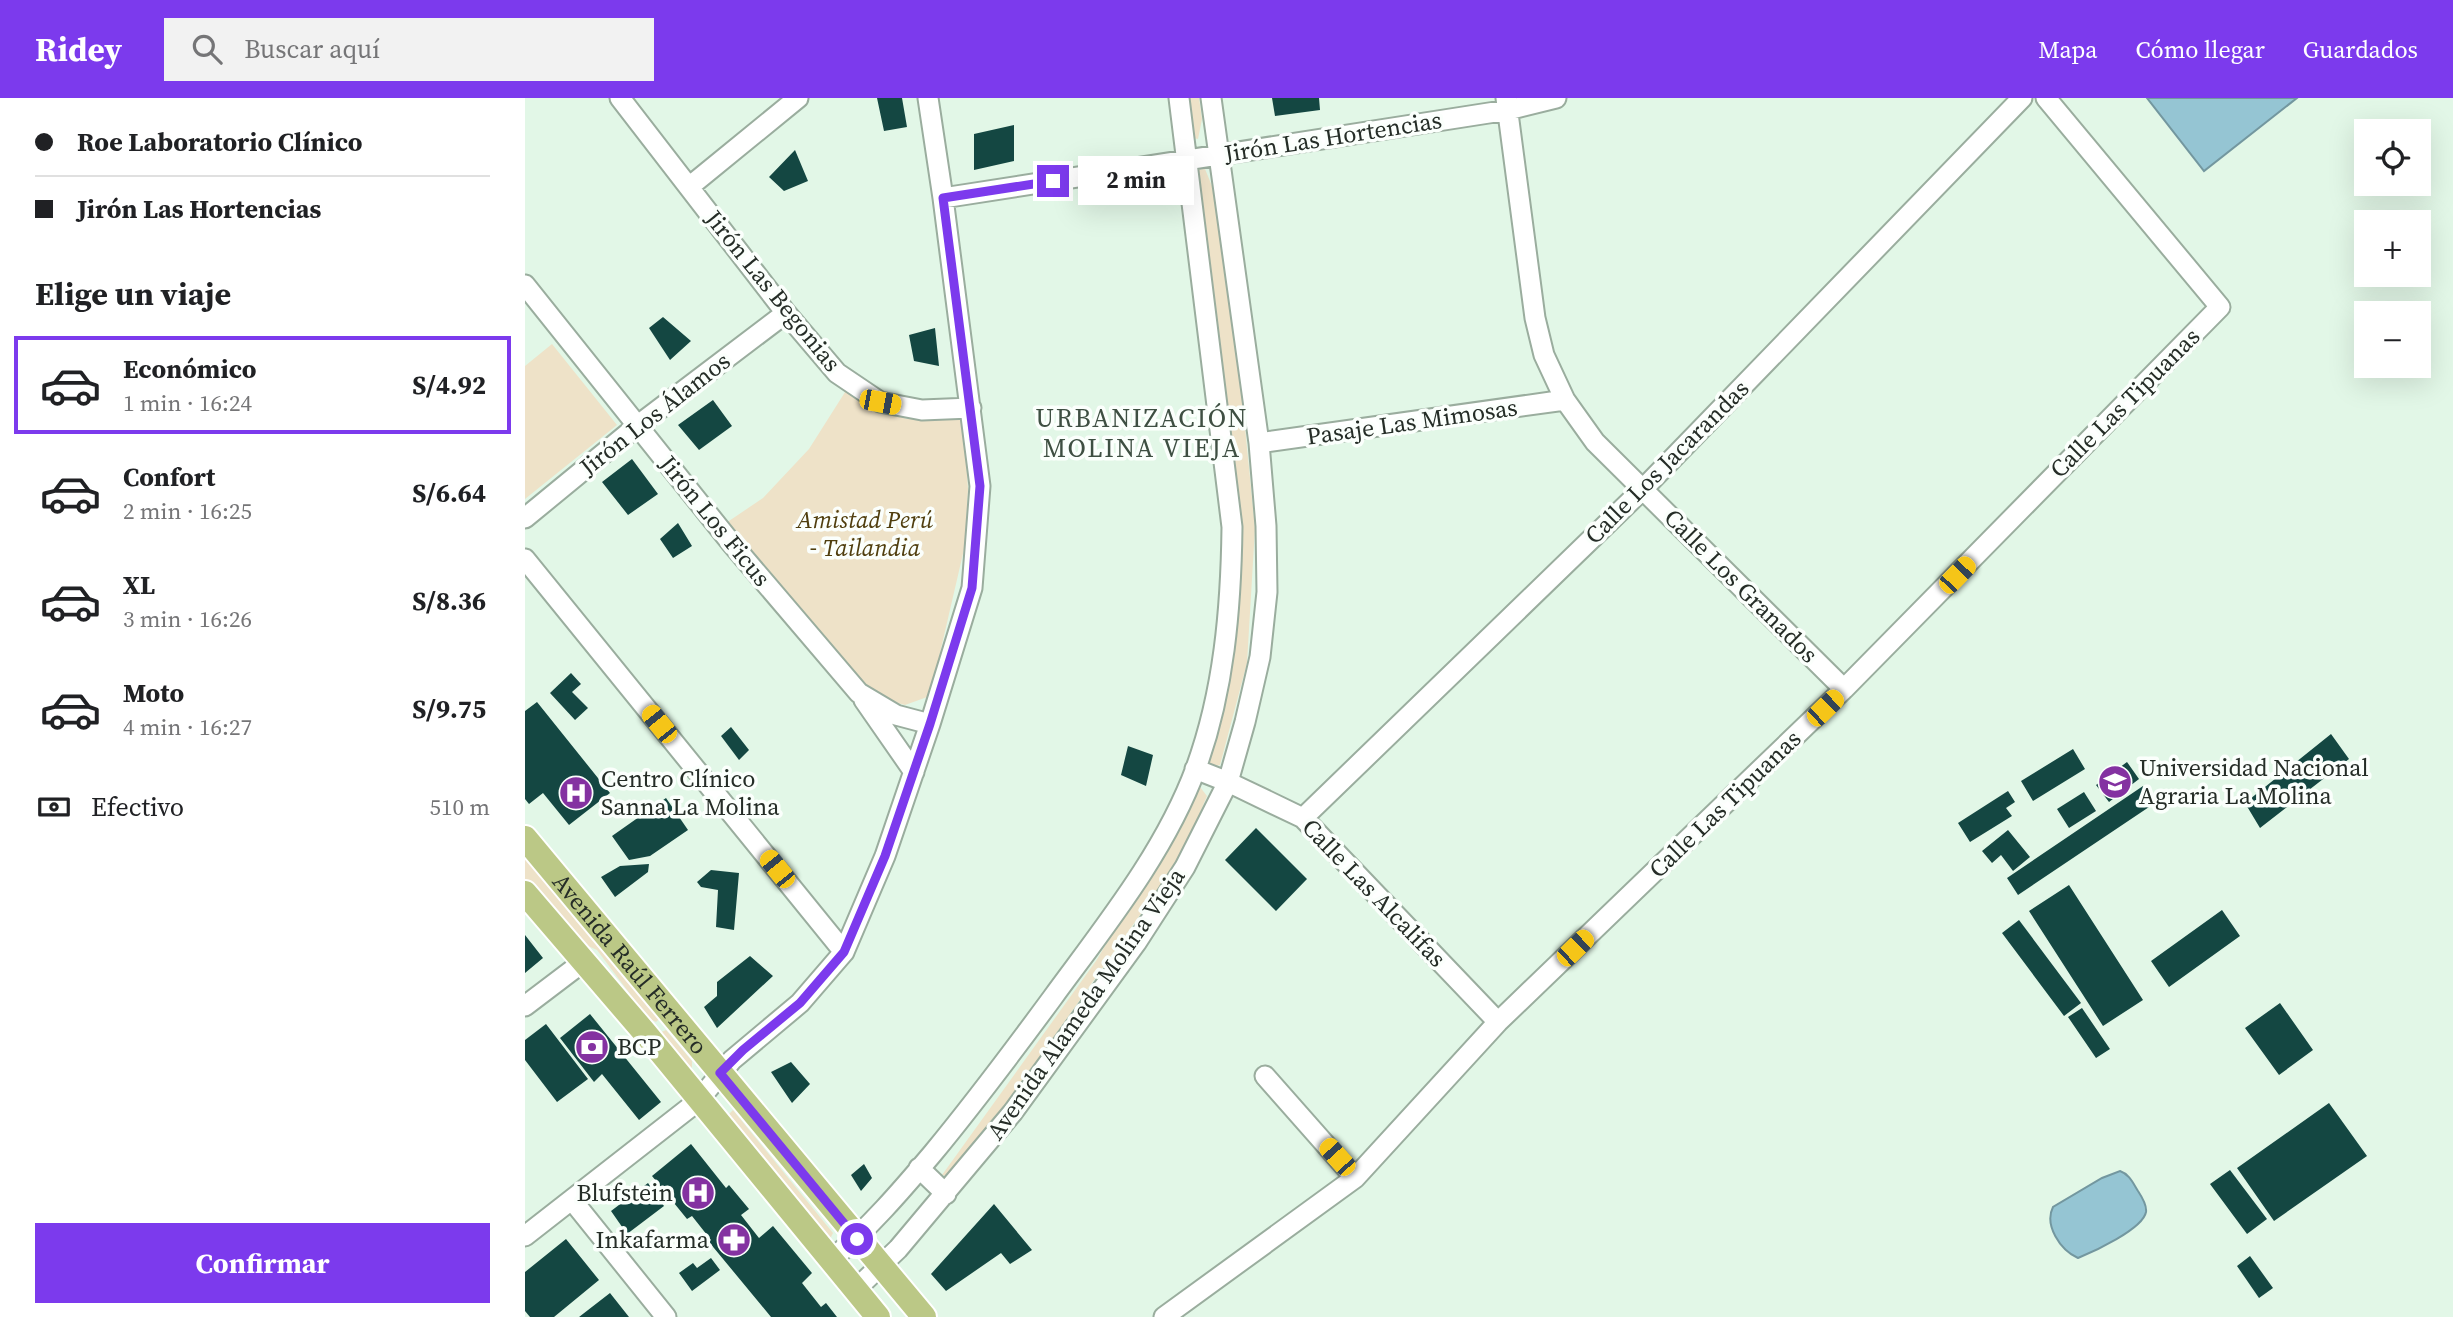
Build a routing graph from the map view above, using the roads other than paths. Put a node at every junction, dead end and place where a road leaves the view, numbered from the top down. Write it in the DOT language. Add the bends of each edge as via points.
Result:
graph roads {
  1 [pos="620,98"];
  2 [pos="798,98"];
  3 [pos="928,98"];
  4 [pos="1179,98"];
  5 [pos="1211,98"];
  6 [pos="1556,98"];
  7 [pos="2022,98"];
  8 [pos="2046,98"];
  9 [pos="1507,104"];
  10 [pos="1219,155"];
  11 [pos="1188,159"];
  12 [pos="689,187"];
  13 [pos="943,198"];
  14 [pos="525,285"];
  15 [pos="786,313"];
  16 [pos="1565,400"];
  17 [pos="971,408"];
  18 [pos="637,426"];
  19 [pos="1259,443"];
  20 [pos="1644,488"];
  21 [pos="525,518"];
  22 [pos="525,559"];
  23 [pos="1844,690"];
  24 [pos="859,693"];
  25 [pos="930,724"];
  26 [pos="1195,769"];
  27 [pos="914,772"];
  28 [pos="1228,782"];
  29 [pos="1303,818"];
  30 [pos="525,838"];
  31 [pos="525,892"];
  32 [pos="844,952"];
  33 [pos="583,962"];
  34 [pos="525,1006"];
  35 [pos="674,1015"];
  36 [pos="1499,1021"];
  37 [pos="645,1033"];
  38 [pos="720,1073"];
  39 [pos="1265,1076"];
  40 [pos="698,1101"];
  41 [pos="919,1168"];
  42 [pos="1355,1178"];
  43 [pos="946,1194"];
  44 [pos="572,1200"];
  45 [pos="525,1236"];
  46 [pos="857,1239"];
  47 [pos="831,1260"];
  48 [pos="881,1266"];
  49 [pos="855,1290"];
  50 [pos="923,1316"];
  51 [pos="666,1317"];
  52 [pos="880,1317"];
  53 [pos="1164,1317"];
  1 -- 12 [label="street, Jirón Las Begonias"];
  2 -- 12 [label="street"];
  3 -- 13 [label="street"];
  4 -- 11 [label="street, Avenida Alameda Molina Vieja"];
  5 -- 10 [label="street, Avenida Alameda Molina Vieja"];
  6 -- 9 [label="street, Jirón Las Hortencias"];
  7 -- 20 [label="street, Calle Los Jacarandas"];
  8 -- 23 [label="street, Calle Las Tipuanas" via="2220,307"];
  9 -- 10 [label="street, Jirón Las Hortencias"];
  9 -- 16 [label="street, Calle Los Granados" via="1535,318 1544,355"];
  10 -- 11 [label="street, Jirón Las Hortencias"];
  10 -- 19 [label="street, Avenida Alameda Molina Vieja"];
  11 -- 13 [label="street, Jirón Las Hortencias"];
  11 -- 26 [label="street, Avenida Alameda Molina Vieja" via="1232,527 1223,659"];
  12 -- 15 [label="street, Jirón Las Begonias"];
  13 -- 17 [label="street"];
  14 -- 18 [label="street, Jirón Los Ficus"];
  15 -- 17 [label="street, Jirón Las Begonias" via="837,373 880,402 922,410"];
  15 -- 18 [label="street, Jirón Los Álamos"];
  16 -- 19 [label="street, Pasaje Las Mimosas"];
  16 -- 20 [label="street, Calle Los Granados" via="1595,442"];
  17 -- 25 [label="street" via="980,486 972,588"];
  18 -- 21 [label="street, Jirón Los Álamos"];
  18 -- 24 [label="street, Jirón Los Ficus"];
  19 -- 28 [label="street, Avenida Alameda Molina Vieja" via="1267,592 1260,657"];
  20 -- 23 [label="street, Calle Los Granados"];
  20 -- 29 [label="street, Calle Los Jacarandas"];
  22 -- 32 [label="street"];
  23 -- 36 [label="street, Calle Las Tipuanas"];
  24 -- 25 [label="street, Jirón Los Ficus" via="896,715"];
  24 -- 27 [label="street"];
  25 -- 27 [label="street"];
  26 -- 28 [label="street, Calle Las Alcalifas"];
  26 -- 41 [label="street, Avenida Alameda Molina Vieja" via="1156,850 1107,923 986,1088"];
  27 -- 32 [label="street"];
  28 -- 29 [label="street, Calle Las Alcalifas"];
  28 -- 43 [label="street, Avenida Alameda Molina Vieja" via="1185,867 1136,943 1013,1112"];
  29 -- 36 [label="street, Calle Las Alcalifas"];
  30 -- 35 [label="main road, Avenida Raúl Ferrero"];
  31 -- 33 [label="main road, Avenida Raúl Ferrero"];
  32 -- 38 [label="street" via="800,1003"];
  33 -- 34 [label="street"];
  33 -- 37 [label="main road, Avenida Raúl Ferrero"];
  35 -- 37 [label="main road"];
  35 -- 38 [label="main road, Avenida Raúl Ferrero"];
  36 -- 42 [label="street, Calle Las Tipuanas"];
  37 -- 40 [label="main road, Avenida Raúl Ferrero"];
  38 -- 40 [label="street"];
  38 -- 46 [label="main road, Avenida Raúl Ferrero"];
  39 -- 42 [label="street"];
  40 -- 44 [label="street"];
  40 -- 47 [label="main road, Avenida Raúl Ferrero"];
  41 -- 43 [label="street"];
  41 -- 46 [label="street, Avenida Alameda Molina Vieja"];
  42 -- 53 [label="street, Calle Las Tipuanas"];
  43 -- 48 [label="street, Avenida Alameda Molina Vieja"];
  44 -- 45 [label="street"];
  44 -- 51 [label="street"];
  46 -- 47 [label="street, Avenida Alameda Molina Vieja"];
  46 -- 48 [label="main road, Avenida Raúl Ferrero"];
  47 -- 49 [label="main road, Avenida Raúl Ferrero"];
  48 -- 49 [label="street, Avenida Alameda Molina Vieja"];
  48 -- 50 [label="main road, Avenida Raúl Ferrero"];
  49 -- 52 [label="main road, Avenida Raúl Ferrero"];
  50 -- 52 [label="main road" via="894,1298 882,1304"];
}
